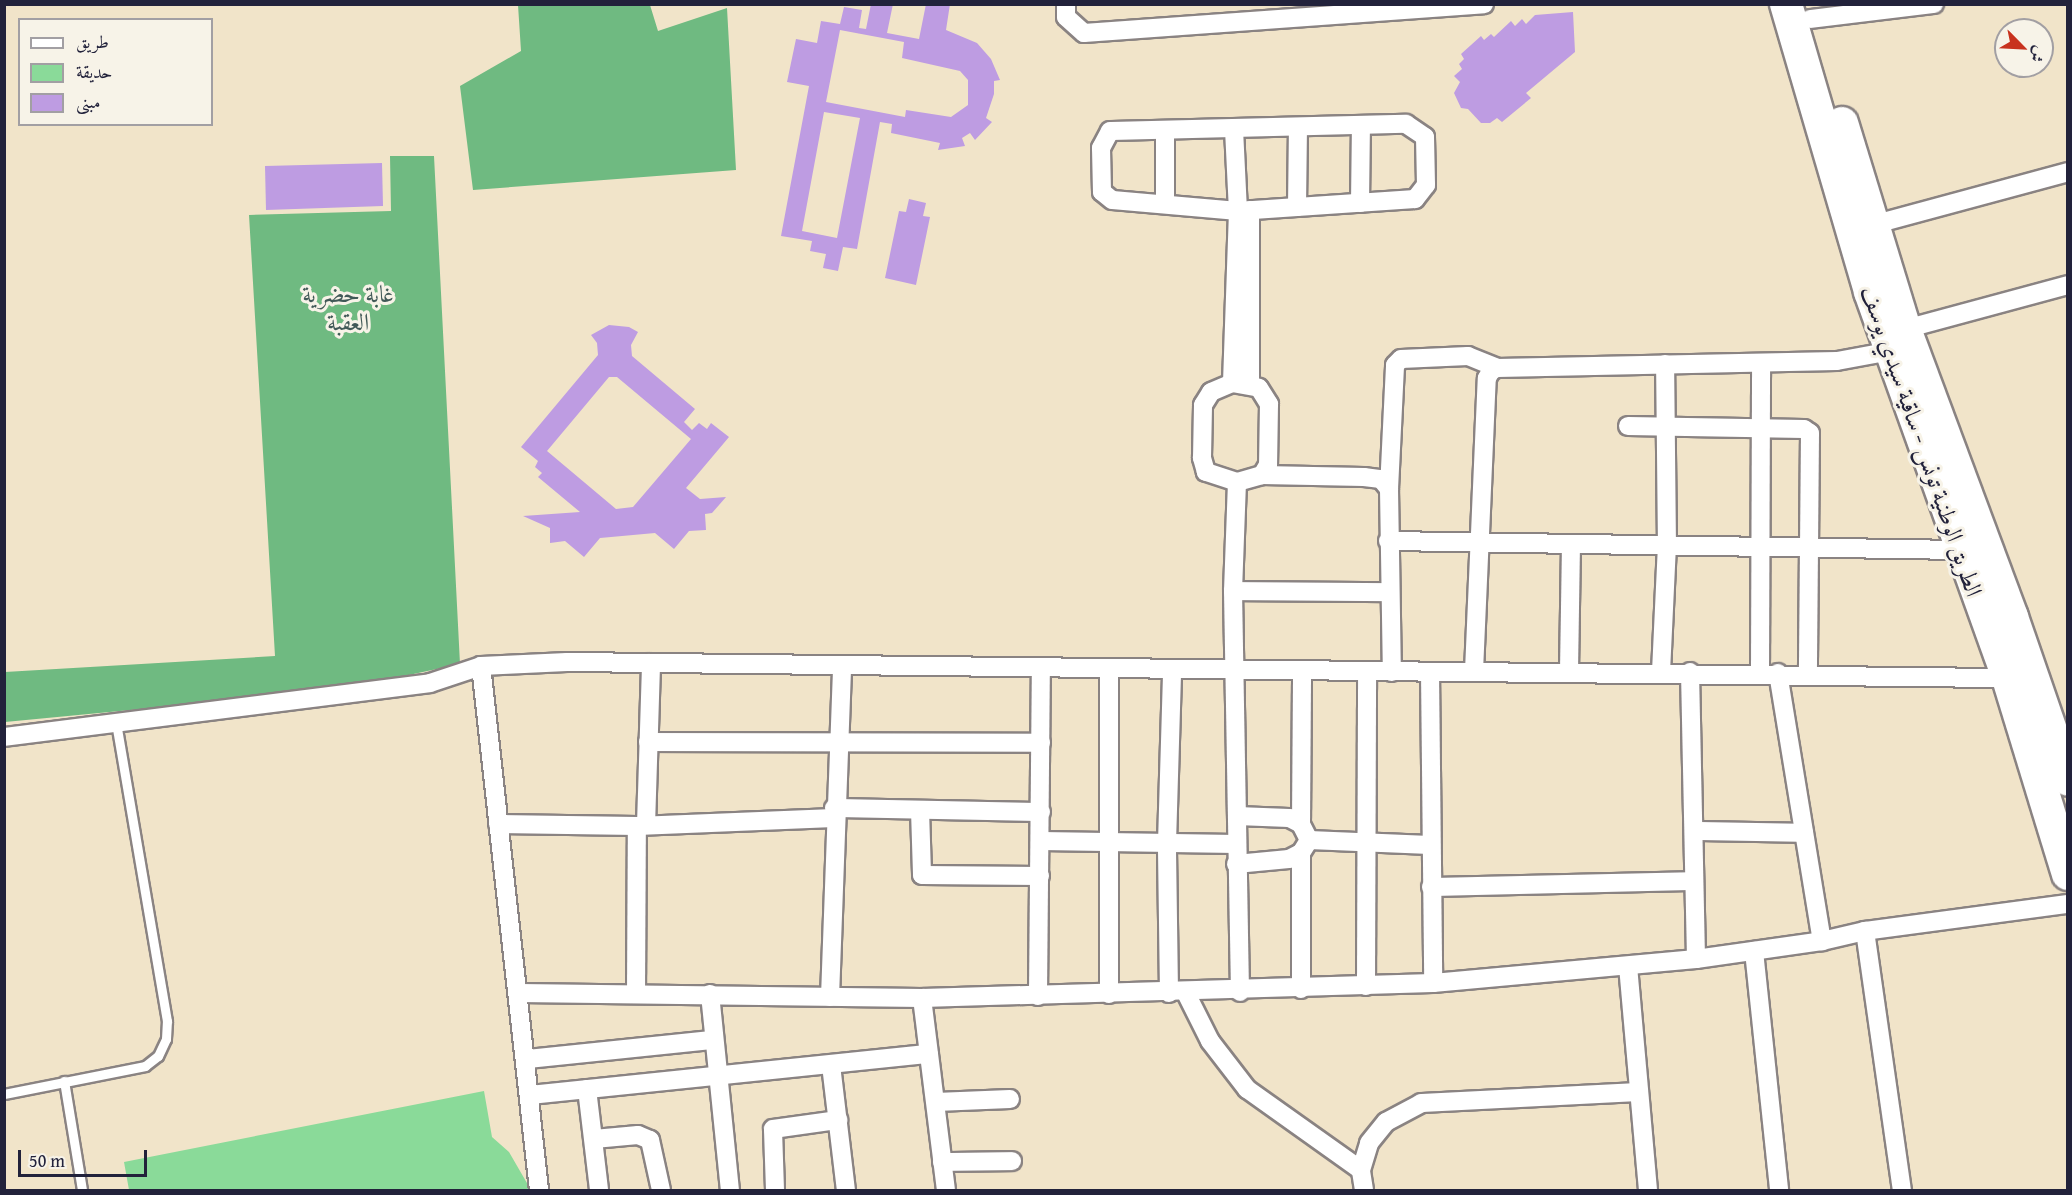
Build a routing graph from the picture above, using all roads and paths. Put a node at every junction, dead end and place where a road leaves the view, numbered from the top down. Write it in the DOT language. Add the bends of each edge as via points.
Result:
graph roads {
  1 [pos="1066,4"];
  2 [pos="1484,4"];
  3 [pos="1934,4"];
  4 [pos="1801,9"];
  5 [pos="1361,125"];
  6 [pos="1298,127"];
  7 [pos="1234,128"];
  8 [pos="1165,130"];
  9 [pos="2067,172"];
  10 [pos="1165,203"];
  11 [pos="1360,203"];
  12 [pos="1297,207"];
  13 [pos="1244,210"];
  14 [pos="1872,225"];
  15 [pos="2067,285"];
  16 [pos="1898,340"];
  17 [pos="1665,364"];
  18 [pos="1761,364"];
  19 [pos="1497,368"];
  20 [pos="1241,383"];
  21 [pos="1628,426"];
  22 [pos="1665,426"];
  23 [pos="1760,427"];
  24 [pos="1262,475"];
  25 [pos="1237,482"];
  26 [pos="1389,489"];
  27 [pos="1388,541"];
  28 [pos="1480,542"];
  29 [pos="1571,544"];
  30 [pos="1667,547"];
  31 [pos="1759,548"];
  32 [pos="1811,548"];
  33 [pos="1959,550"];
  34 [pos="1233,591"];
  35 [pos="1390,592"];
  36 [pos="651,663"];
  37 [pos="481,666"];
  38 [pos="842,668"];
  39 [pos="1041,670"];
  40 [pos="1109,670"];
  41 [pos="1172,671"];
  42 [pos="1234,671"];
  43 [pos="1302,671"];
  44 [pos="1474,671"];
  45 [pos="1569,671"];
  46 [pos="1367,672"];
  47 [pos="1392,672"];
  48 [pos="1430,672"];
  49 [pos="1661,672"];
  50 [pos="1690,672"];
  51 [pos="1779,673"];
  52 [pos="1760,674"];
  53 [pos="1808,674"];
  54 [pos="2008,678"];
  55 [pos="116,723"];
  56 [pos="4,737"];
  57 [pos="648,742"];
  58 [pos="838,743"];
  59 [pos="1041,743"];
  60 [pos="2067,780"];
  61 [pos="920,810"];
  62 [pos="1041,812"];
  63 [pos="834,813"];
  64 [pos="1237,816"];
  65 [pos="498,824"];
  66 [pos="641,826"];
  67 [pos="1694,831"];
  68 [pos="1804,833"];
  69 [pos="1304,839"];
  70 [pos="1041,841"];
  71 [pos="1106,842"];
  72 [pos="1167,843"];
  73 [pos="1367,843"];
  74 [pos="1236,844"];
  75 [pos="1430,845"];
  76 [pos="1236,864"];
  77 [pos="2067,874"];
  78 [pos="1040,876"];
  79 [pos="1692,881"];
  80 [pos="1431,887"];
  81 [pos="2067,904"];
  82 [pos="1865,931"];
  83 [pos="1822,941"];
  84 [pos="1754,951"];
  85 [pos="1696,959"];
  86 [pos="1628,966"];
  87 [pos="1433,983"];
  88 [pos="1366,986"];
  89 [pos="1301,989"];
  90 [pos="1240,992"];
  91 [pos="519,993"];
  92 [pos="1178,993"];
  93 [pos="636,994"];
  94 [pos="710,994"];
  95 [pos="1109,994"];
  96 [pos="1038,996"];
  97 [pos="830,997"];
  98 [pos="922,998"];
  99 [pos="712,1040"];
  100 [pos="930,1054"];
  101 [pos="527,1059"];
  102 [pos="831,1065"];
  103 [pos="719,1077"];
  104 [pos="64,1081"];
  105 [pos="588,1089"];
  106 [pos="1639,1092"];
  107 [pos="4,1094"];
  108 [pos="530,1095"];
  109 [pos="1010,1099"];
  110 [pos="936,1102"];
  111 [pos="838,1120"];
  112 [pos="594,1139"];
  113 [pos="1012,1161"];
  114 [pos="942,1162"];
  115 [pos="1361,1170"];
  116 [pos="82,1191"];
  117 [pos="539,1191"];
  118 [pos="599,1191"];
  119 [pos="661,1191"];
  120 [pos="730,1191"];
  121 [pos="776,1191"];
  122 [pos="846,1191"];
  123 [pos="946,1191"];
  124 [pos="1364,1191"];
  125 [pos="1648,1191"];
  126 [pos="1779,1191"];
  127 [pos="1902,1191"];
  1 -- 2 [label="street" via="1066,17 1084,33"];
  3 -- 4 [label="street"];
  4 -- 14 [label="highway, الطريق الوطنية تونس - ساقية سيدي يوسف"];
  4 -- 16 [label="highway, الطريق الوطنية تونس - ساقية سيدي يوسف" via="1848,225"];
  5 -- 6 [label="street"];
  5 -- 11 [label="street"];
  5 -- 11 [label="street" via="1406,124 1418,129 1425,137 1426,185 1415,199"];
  6 -- 7 [label="street"];
  6 -- 12 [label="street"];
  7 -- 8 [label="street"];
  7 -- 13 [label="street"];
  8 -- 10 [label="street"];
  8 -- 10 [label="street" via="1110,131 1101,148 1102,192 1106,197"];
  9 -- 14 [label="street"];
  10 -- 13 [label="street"];
  11 -- 12 [label="street"];
  12 -- 13 [label="street"];
  13 -- 20 [label="street"];
  14 -- 16 [label="highway, الطريق الوطنية تونس - ساقية سيدي يوسف"];
  15 -- 16 [label="street"];
  16 -- 18 [label="street" via="1836,361"];
  16 -- 33 [label="highway, الطريق الوطنية تونس - ساقية سيدي يوسف"];
  16 -- 60 [label="highway, الطريق الوطنية تونس - ساقية سيدي يوسف" via="2012,617"];
  17 -- 18 [label="street"];
  17 -- 19 [label="street"];
  17 -- 22 [label="street"];
  18 -- 23 [label="street"];
  19 -- 26 [label="street" via="1468,356 1401,359 1395,364"];
  19 -- 28 [label="street" via="1488,378"];
  20 -- 24 [label="street" via="1259,388 1269,404 1268,465"];
  20 -- 25 [label="street" via="1211,392 1203,405 1202,458 1206,472"];
  21 -- 22 [label="street"];
  22 -- 23 [label="street"];
  22 -- 30 [label="street"];
  23 -- 31 [label="street"];
  23 -- 32 [label="street" via="1804,429 1810,433"];
  24 -- 25 [label="street"];
  24 -- 26 [label="street" via="1364,477 1381,479"];
  25 -- 34 [label="street"];
  26 -- 27 [label="street"];
  27 -- 28 [label="street"];
  27 -- 35 [label="street"];
  28 -- 29 [label="street"];
  28 -- 44 [label="street"];
  29 -- 30 [label="street"];
  29 -- 45 [label="street"];
  30 -- 31 [label="street"];
  30 -- 49 [label="street"];
  31 -- 32 [label="street"];
  31 -- 52 [label="street"];
  32 -- 33 [label="street"];
  32 -- 53 [label="street"];
  33 -- 54 [label="highway, الطريق الوطنية تونس - ساقية سيدي يوسف"];
  34 -- 35 [label="street"];
  34 -- 42 [label="street"];
  35 -- 47 [label="street"];
  36 -- 37 [label="street"];
  36 -- 38 [label="street"];
  36 -- 57 [label="street"];
  37 -- 55 [label="street" via="430,683"];
  37 -- 65 [label="street"];
  38 -- 39 [label="street"];
  38 -- 58 [label="street"];
  39 -- 40 [label="street"];
  39 -- 59 [label="street"];
  40 -- 41 [label="street"];
  40 -- 71 [label="street"];
  41 -- 42 [label="street"];
  41 -- 72 [label="street"];
  42 -- 43 [label="street"];
  42 -- 64 [label="street"];
  43 -- 46 [label="street"];
  43 -- 69 [label="street"];
  44 -- 45 [label="street"];
  44 -- 48 [label="street"];
  45 -- 49 [label="street"];
  46 -- 47 [label="street"];
  46 -- 73 [label="street"];
  47 -- 48 [label="street"];
  48 -- 75 [label="street"];
  49 -- 50 [label="street"];
  50 -- 52 [label="street"];
  50 -- 67 [label="street"];
  51 -- 52 [label="street"];
  51 -- 53 [label="street"];
  51 -- 68 [label="street"];
  53 -- 54 [label="street"];
  54 -- 77 [label="highway, الطريق الوطنية تونس - ساقية سيدي يوسف"];
  55 -- 56 [label="street"];
  55 -- 104 [label="lane" via="167,1021 166,1039 158,1056 145,1066"];
  57 -- 58 [label="street"];
  57 -- 66 [label="street"];
  58 -- 59 [label="street"];
  58 -- 63 [label="street"];
  59 -- 62 [label="street"];
  61 -- 62 [label="street"];
  61 -- 63 [label="street"];
  61 -- 78 [label="street" via="922,875"];
  62 -- 70 [label="street"];
  63 -- 66 [label="street"];
  63 -- 97 [label="street"];
  64 -- 69 [label="street" via="1289,818"];
  64 -- 74 [label="street"];
  65 -- 66 [label="street"];
  65 -- 91 [label="street"];
  66 -- 93 [label="street"];
  67 -- 68 [label="street"];
  67 -- 79 [label="street"];
  68 -- 83 [label="street"];
  69 -- 73 [label="street"];
  69 -- 76 [label="street" via="1289,859"];
  69 -- 89 [label="street"];
  70 -- 71 [label="street"];
  70 -- 78 [label="street"];
  71 -- 72 [label="street"];
  71 -- 95 [label="street"];
  72 -- 74 [label="street"];
  72 -- 92 [label="street"];
  73 -- 75 [label="street"];
  73 -- 88 [label="street"];
  74 -- 76 [label="street"];
  75 -- 80 [label="street"];
  76 -- 90 [label="street"];
  78 -- 96 [label="street"];
  79 -- 80 [label="street"];
  79 -- 85 [label="street"];
  80 -- 87 [label="street"];
  81 -- 82 [label="street"];
  82 -- 83 [label="street"];
  82 -- 127 [label="street"];
  83 -- 84 [label="street"];
  84 -- 85 [label="street"];
  84 -- 126 [label="street"];
  85 -- 86 [label="street"];
  86 -- 87 [label="street"];
  86 -- 106 [label="street"];
  87 -- 88 [label="street"];
  88 -- 89 [label="street"];
  89 -- 90 [label="street"];
  90 -- 92 [label="street"];
  91 -- 93 [label="street"];
  91 -- 101 [label="street"];
  92 -- 95 [label="street"];
  92 -- 115 [label="street" via="1247,1089"];
  93 -- 94 [label="street"];
  94 -- 97 [label="street"];
  94 -- 99 [label="street"];
  95 -- 96 [label="street"];
  96 -- 98 [label="street"];
  97 -- 98 [label="street"];
  98 -- 100 [label="street"];
  99 -- 101 [label="street"];
  99 -- 103 [label="street"];
  100 -- 102 [label="street"];
  100 -- 110 [label="street"];
  101 -- 108 [label="street"];
  102 -- 103 [label="street"];
  102 -- 111 [label="street"];
  103 -- 105 [label="street"];
  103 -- 120 [label="street"];
  104 -- 107 [label="lane"];
  104 -- 116 [label="lane"];
  105 -- 108 [label="street"];
  105 -- 112 [label="street"];
  106 -- 115 [label="street" via="1421,1103 1386,1122 1369,1143"];
  106 -- 125 [label="street"];
  108 -- 117 [label="street"];
  109 -- 110 [label="street"];
  110 -- 114 [label="street"];
  111 -- 121 [label="street" via="773,1129"];
  111 -- 122 [label="street"];
  112 -- 118 [label="street"];
  112 -- 119 [label="street" via="638,1135 650,1140"];
  113 -- 114 [label="street"];
  114 -- 123 [label="street"];
  115 -- 124 [label="street"];
}
